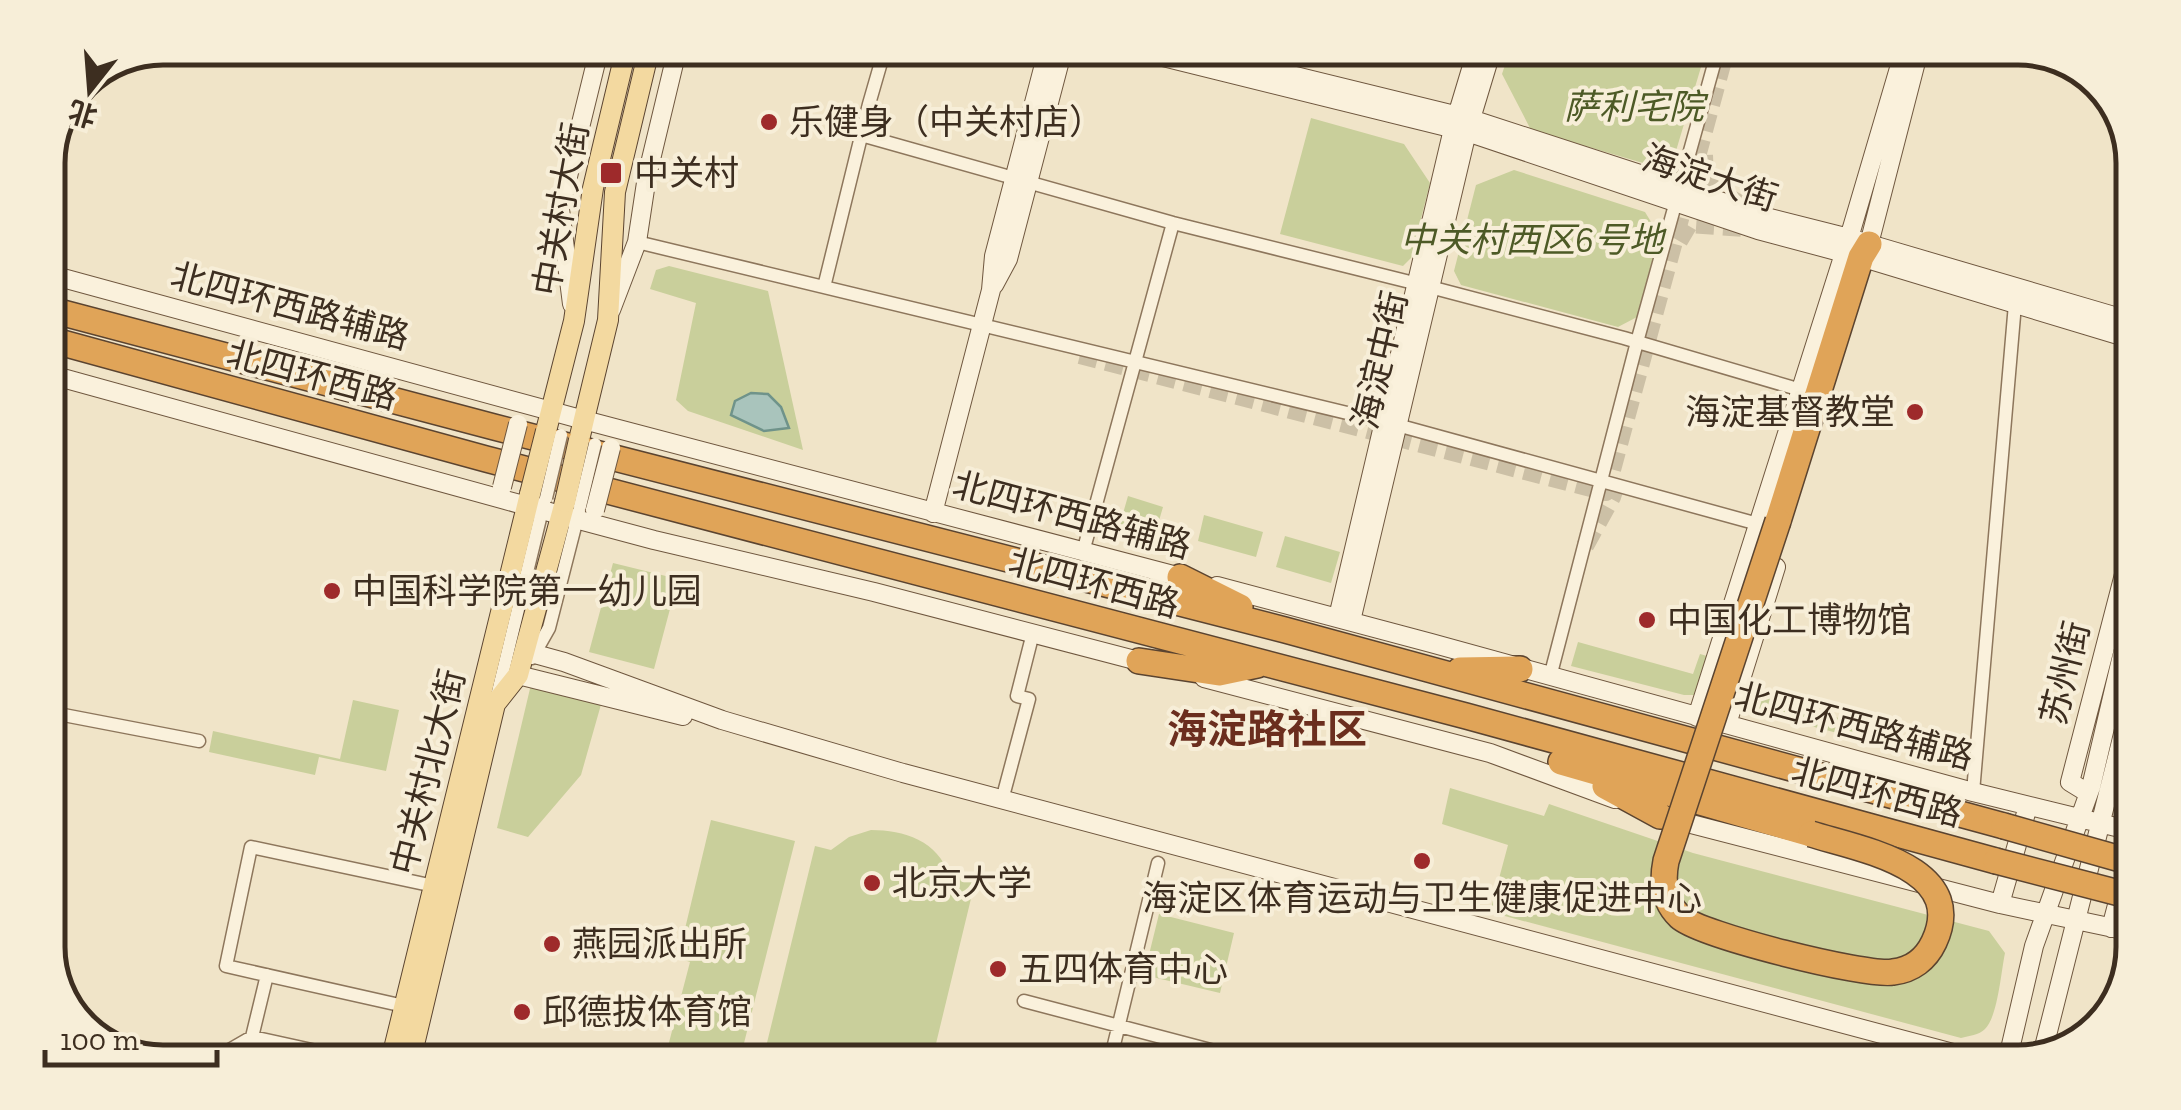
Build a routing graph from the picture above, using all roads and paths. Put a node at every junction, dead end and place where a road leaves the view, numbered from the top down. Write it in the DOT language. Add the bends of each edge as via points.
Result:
graph roads {
  1 [pos="595,65"];
  2 [pos="622,65"];
  3 [pos="645,65"];
  4 [pos="674,65"];
  5 [pos="880,65"];
  6 [pos="1045,65"];
  7 [pos="1058,65"];
  8 [pos="1200,65"];
  9 [pos="1245,65"];
  10 [pos="1473,65"];
  11 [pos="1486,65"];
  12 [pos="1714,65"];
  13 [pos="1900,65"];
  14 [pos="1915,65"];
  15 [pos="1462,124"];
  16 [pos="861,135"];
  17 [pos="1022,182"];
  18 [pos="1678,194"];
  19 [pos="1172,223"];
  20 [pos="637,242"];
  21 [pos="1859,250"];
  22 [pos="65,279"];
  23 [pos="1424,285"];
  24 [pos="824,287"];
  25 [pos="2015,304"];
  26 [pos="65,313"];
  27 [pos="2116,317"];
  28 [pos="608,320"];
  29 [pos="574,321"];
  30 [pos="983,325"];
  31 [pos="2116,334"];
  32 [pos="1637,342"];
  33 [pos="65,344"];
  34 [pos="1134,361"];
  35 [pos="65,378"];
  36 [pos="1801,390"];
  37 [pos="523,403"];
  38 [pos="1390,423"];
  39 [pos="616,428"];
  40 [pos="575,433"];
  41 [pos="1601,481"];
  42 [pos="500,493"];
  43 [pos="561,508"];
  44 [pos="933,513"];
  45 [pos="1768,523"];
  46 [pos="1083,552"];
  47 [pos="1180,577"];
  48 [pos="2116,605"];
  49 [pos="1344,620"];
  50 [pos="1285,630"];
  51 [pos="1033,633"];
  52 [pos="535,654"];
  53 [pos="1139,661"];
  54 [pos="1263,664"];
  55 [pos="1520,669"];
  56 [pos="1431,671"];
  57 [pos="518,675"];
  58 [pos="1550,677"];
  59 [pos="2116,679"];
  60 [pos="495,704"];
  61 [pos="1699,710"];
  62 [pos="65,715"];
  63 [pos="1466,716"];
  64 [pos="1729,718"];
  65 [pos="722,720"];
  66 [pos="198,742"];
  67 [pos="1561,762"];
  68 [pos="2116,764"];
  69 [pos="2116,788"];
  70 [pos="1973,792"];
  71 [pos="2088,794"];
  72 [pos="2108,797"];
  73 [pos="1002,800"];
  74 [pos="2028,806"];
  75 [pos="1660,816"];
  76 [pos="2080,818"];
  77 [pos="2102,823"];
  78 [pos="2116,827"];
  79 [pos="2116,858"];
  80 [pos="1158,864"];
  81 [pos="434,886"];
  82 [pos="2116,892"];
  83 [pos="2000,904"];
  84 [pos="2046,914"];
  85 [pos="2076,921"];
  86 [pos="2116,929"];
  87 [pos="267,975"];
  88 [pos="1024,1000"];
  89 [pos="404,1006"];
  90 [pos="1120,1024"];
  91 [pos="252,1036"];
  92 [pos="2046,1041"];
  93 [pos="237,1045"];
  94 [pos="291,1045"];
  95 [pos="394,1045"];
  96 [pos="414,1045"];
  97 [pos="1114,1045"];
  98 [pos="1195,1045"];
  99 [pos="1922,1045"];
  100 [pos="2013,1045"];
  1 -- 29 [label="street, 中关村大街" via="560,210"];
  2 -- 29 [label="main road, 中关村大街" via="593,188"];
  3 -- 28 [label="main road, 中关村大街" via="615,192"];
  4 -- 20 [label="street"];
  5 -- 16 [label="street"];
  6 -- 17 [label="street"];
  7 -- 17 [label="street"];
  8 -- 15 [label="street, 海淀大街"];
  9 -- 15 [label="street, 海淀大街"];
  10 -- 15 [label="street, 海淀中街"];
  11 -- 15 [label="street, 海淀中街"];
  12 -- 18 [label="street"];
  13 -- 21 [label="street"];
  14 -- 21 [label="street"];
  15 -- 18 [label="street, 海淀大街"];
  15 -- 23 [label="street, 海淀中街"];
  16 -- 17 [label="street"];
  16 -- 24 [label="street"];
  17 -- 19 [label="street"];
  17 -- 30 [label="street" via="994,256"];
  18 -- 21 [label="street, 海淀大街" via="1758,230"];
  18 -- 32 [label="street"];
  19 -- 23 [label="street"];
  19 -- 34 [label="street"];
  20 -- 24 [label="street"];
  20 -- 28 [label="street"];
  21 -- 25 [label="street, 海淀大街"];
  21 -- 27 [label="street, 海淀大街"];
  21 -- 36 [label="street"];
  21 -- 45 [label="highway"];
  21 -- 64 [label="street"];
  22 -- 37 [label="street, 北四环西路辅路"];
  23 -- 32 [label="street"];
  23 -- 38 [label="street, 海淀中街"];
  24 -- 30 [label="street"];
  25 -- 31 [label="street, 海淀大街"];
  25 -- 70 [label="street"];
  26 -- 50 [label="highway, 北四环西路"];
  28 -- 40 [label="main road, 中关村大街"];
  29 -- 40 [label="main road, 中关村大街"];
  30 -- 34 [label="street"];
  30 -- 44 [label="street"];
  32 -- 36 [label="street"];
  32 -- 41 [label="street"];
  33 -- 54 [label="highway, 北四环西路"];
  34 -- 38 [label="street"];
  34 -- 46 [label="street"];
  35 -- 42 [label="street"];
  36 -- 45 [label="street"];
  37 -- 40 [label="street, 北四环西路辅路"];
  37 -- 42 [label="street, bridge"];
  38 -- 41 [label="street"];
  38 -- 49 [label="street, 海淀中街"];
  39 -- 40 [label="street"];
  39 -- 40 [label="street, 北四环西路辅路"];
  39 -- 44 [label="street, 北四环西路辅路"];
  40 -- 43 [label="main road, 中关村大街, bridge"];
  40 -- 43 [label="main road, 中关村大街, bridge"];
  40 -- 43 [label="street, bridge"];
  41 -- 45 [label="street"];
  41 -- 58 [label="street"];
  42 -- 43 [label="street"];
  43 -- 51 [label="street"];
  43 -- 52 [label="street, 中关村北大街" via="549,628"];
  43 -- 57 [label="main road, 中关村北大街"];
  43 -- 60 [label="street, 中关村北大街"];
  43 -- 81 [label="main road, 中关村北大街"];
  44 -- 46 [label="street, 北四环西路辅路"];
  45 -- 61 [label="street"];
  45 -- 67 [label="highway, bridge" via="1666,861 1667,898 1680,917 1702,930 1853,970 1894,972 1919,963 1936,938 1941,910 1914,870 1896,860 1811,834"];
  46 -- 47 [label="street, 北四环西路辅路"];
  47 -- 49 [label="street, 北四环西路辅路"];
  47 -- 50 [label="highway"];
  48 -- 71 [label="street, 苏州街" via="2070,782"];
  49 -- 55 [label="street, 北四环西路辅路"];
  50 -- 56 [label="highway, 北四环西路"];
  51 -- 53 [label="street"];
  51 -- 73 [label="street" via="1016,696 1029,700"];
  52 -- 57 [label="street, 中关村北大街"];
  52 -- 65 [label="street"];
  53 -- 54 [label="highway" via="1219,673"];
  53 -- 75 [label="street" via="1490,753"];
  54 -- 63 [label="highway, 北四环西路"];
  55 -- 56 [label="highway"];
  55 -- 58 [label="street, 北四环西路辅路"];
  56 -- 79 [label="highway, 北四环西路, bridge"];
  57 -- 60 [label="main road, 中关村北大街"];
  57 -- 65 [label="street" via="705,722"];
  58 -- 61 [label="street, 北四环西路辅路"];
  59 -- 71 [label="street, 苏州街"];
  60 -- 96 [label="main road, 中关村北大街"];
  61 -- 64 [label="street, 北四环西路辅路"];
  62 -- 66 [label="street"];
  63 -- 67 [label="highway"];
  63 -- 82 [label="highway, 北四环西路, bridge"];
  64 -- 70 [label="street, 北四环西路辅路"];
  65 -- 73 [label="street"];
  67 -- 75 [label="highway"];
  68 -- 72 [label="street, 苏州街"];
  69 -- 72 [label="street, 苏州街"];
  70 -- 74 [label="street, 北四环西路辅路"];
  71 -- 76 [label="street, 苏州街"];
  72 -- 77 [label="street, 苏州街"];
  73 -- 99 [label="street"];
  74 -- 76 [label="street, 北四环西路辅路"];
  74 -- 83 [label="street"];
  75 -- 83 [label="street"];
  76 -- 77 [label="street, 北四环西路辅路"];
  76 -- 84 [label="street, 苏州街"];
  77 -- 78 [label="street"];
  77 -- 85 [label="street, 苏州街"];
  80 -- 90 [label="street"];
  81 -- 87 [label="street" via="251,847 226,966"];
  81 -- 89 [label="main road, 中关村北大街"];
  83 -- 84 [label="street"];
  84 -- 85 [label="street"];
  84 -- 100 [label="street, 苏州街"];
  85 -- 86 [label="street"];
  85 -- 92 [label="street, 苏州街"];
  87 -- 89 [label="street"];
  87 -- 91 [label="street"];
  88 -- 90 [label="street"];
  89 -- 95 [label="main road, 中关村北大街"];
  90 -- 97 [label="street"];
  90 -- 98 [label="street"];
  91 -- 93 [label="street"];
  91 -- 94 [label="street"];
}
